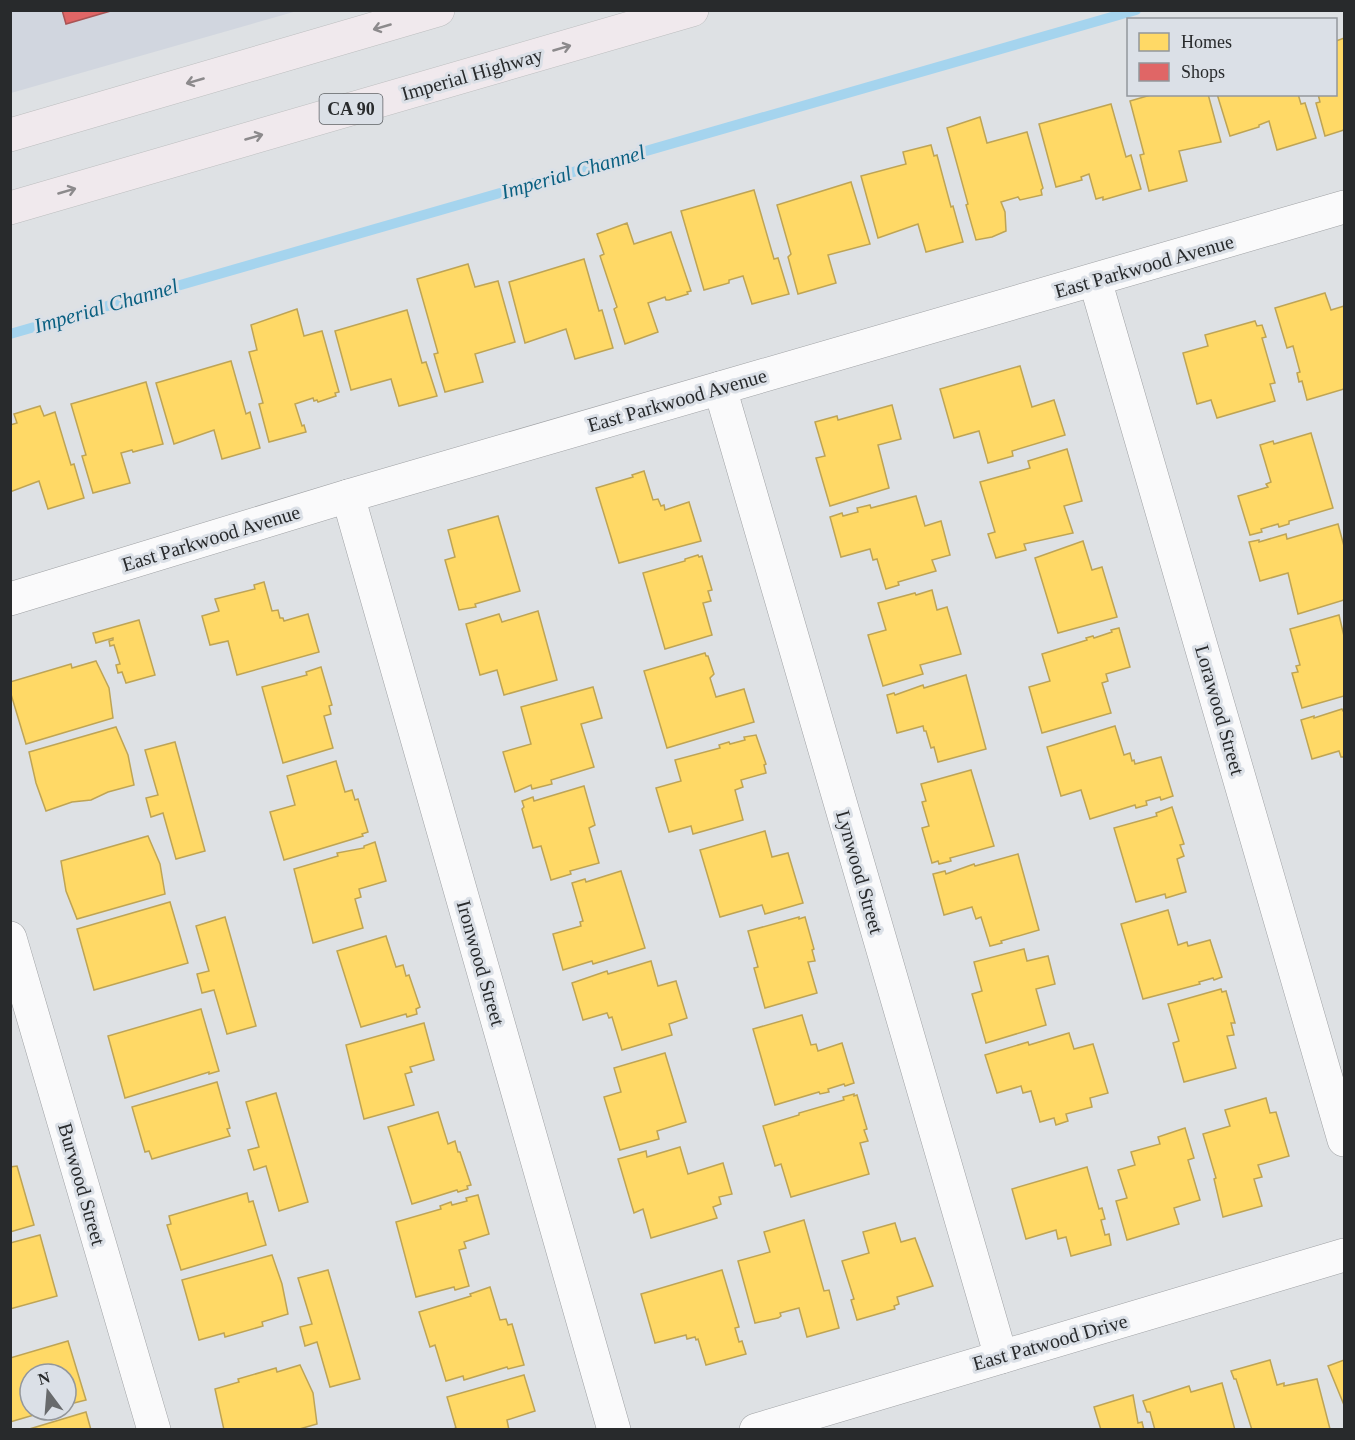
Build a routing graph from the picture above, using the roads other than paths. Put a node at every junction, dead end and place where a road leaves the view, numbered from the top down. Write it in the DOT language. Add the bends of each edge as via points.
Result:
graph roads {
  1 [pos="438,10"];
  2 [pos="692,10"];
  3 [pos="10,135"];
  4 [pos="1344,207"];
  5 [pos="10,208"];
  6 [pos="1095,280"];
  7 [pos="720,388"];
  8 [pos="348,496"];
  9 [pos="10,599"];
  10 [pos="10,938"];
  11 [pos="1344,1140"];
  12 [pos="1344,1255"];
  13 [pos="1001,1357"];
  14 [pos="154,1430"];
  15 [pos="614,1430"];
  16 [pos="756,1430"];
  1 -- 3 [label="main road, one-way"];
  5 -- 2 [label="main road, Imperial Highway / CA 90, one-way"];
  4 -- 6 [label="street, East Parkwood Avenue"];
  6 -- 7 [label="street, East Parkwood Avenue"];
  6 -- 11 [label="street, Lorawood Street"];
  7 -- 8 [label="street, East Parkwood Avenue"];
  7 -- 13 [label="street, Lynwood Street"];
  8 -- 9 [label="street, East Parkwood Avenue"];
  8 -- 15 [label="street, Ironwood Street"];
  10 -- 14 [label="street, Burwood Street"];
  12 -- 13 [label="street, East Patwood Drive"];
  13 -- 16 [label="street, East Patwood Drive"];
}
